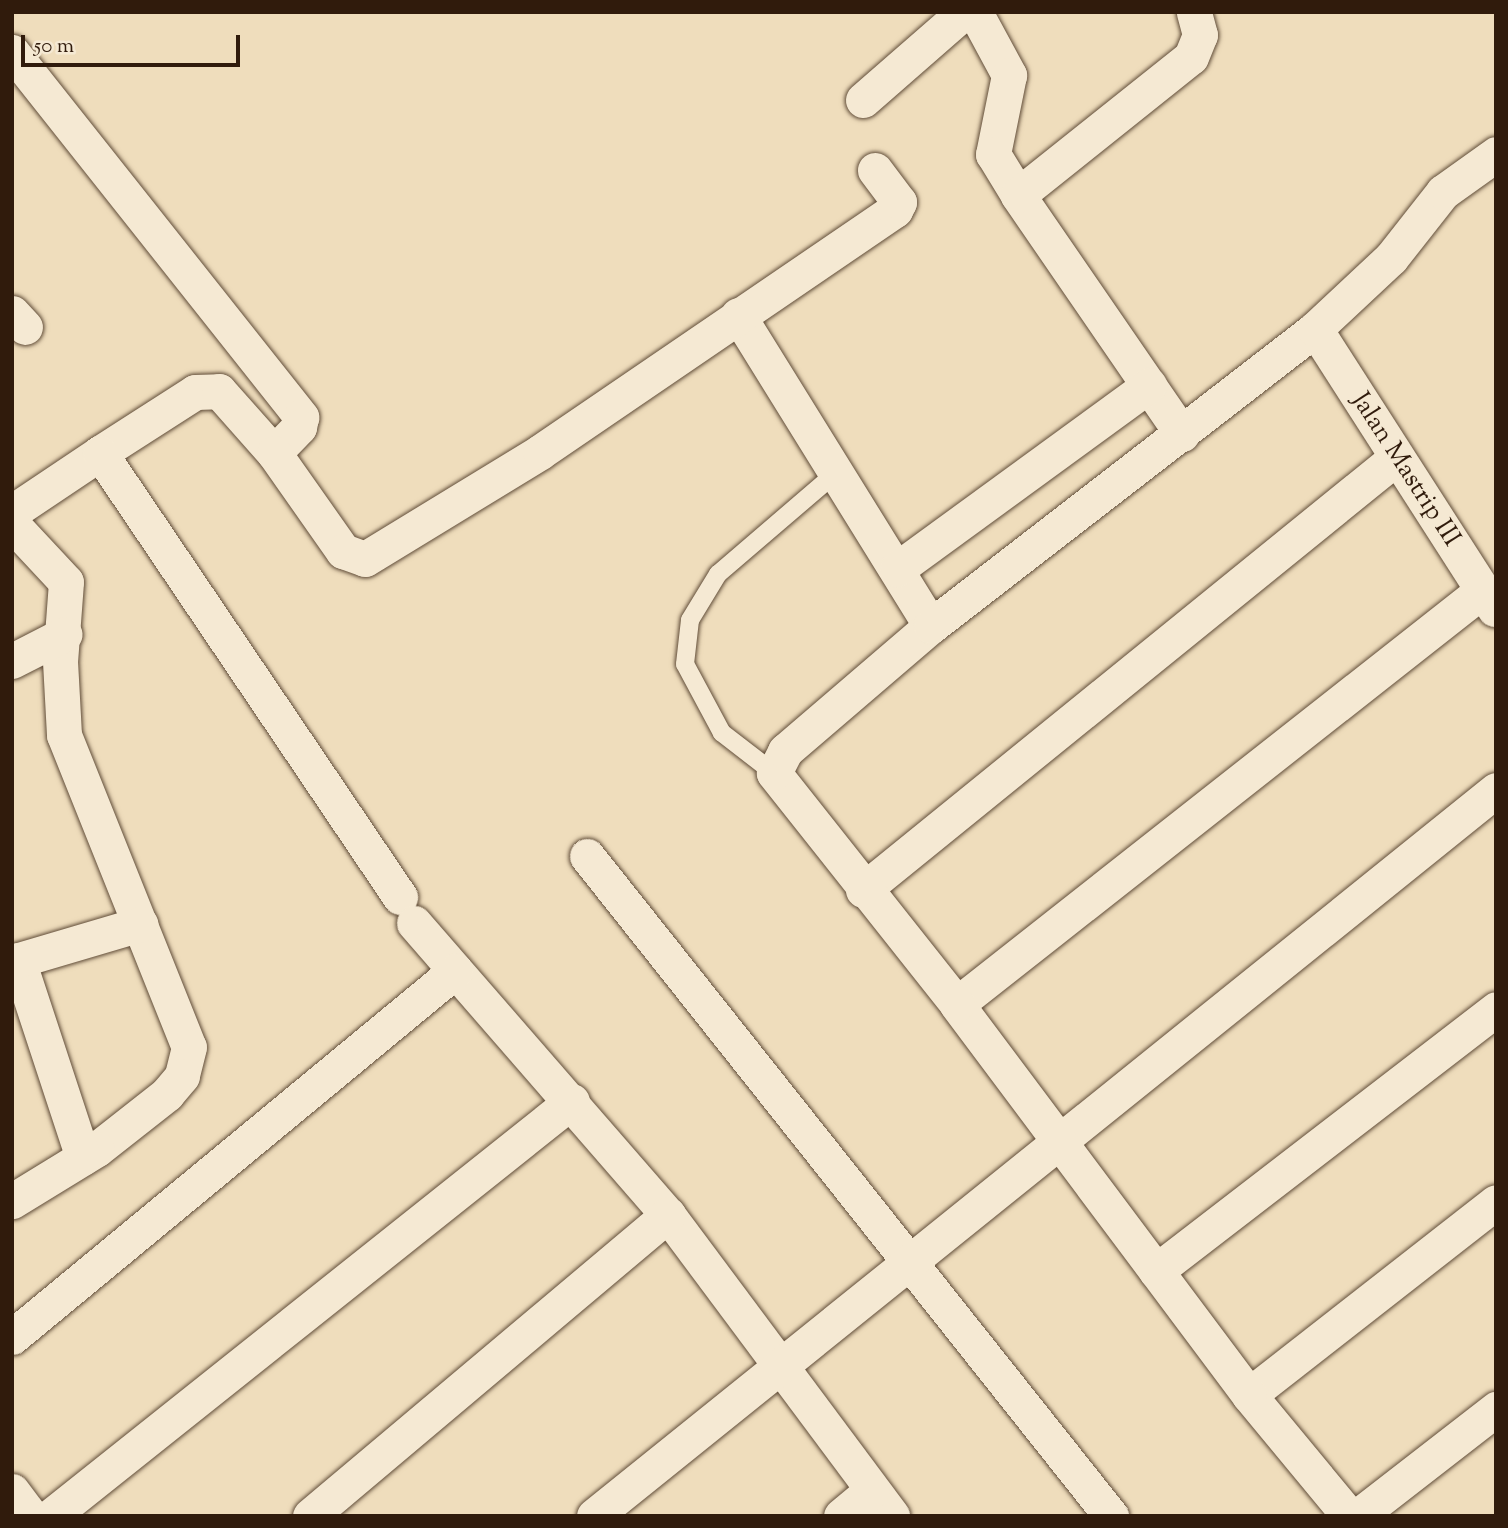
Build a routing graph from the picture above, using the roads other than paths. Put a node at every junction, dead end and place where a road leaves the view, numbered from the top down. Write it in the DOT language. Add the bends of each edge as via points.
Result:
graph roads {
  1 [pos="964,12"];
  2 [pos="975,12"];
  3 [pos="1194,12"];
  4 [pos="12,52"];
  5 [pos="863,100"];
  6 [pos="1496,154"];
  7 [pos="875,170"];
  8 [pos="1018,195"];
  9 [pos="738,315"];
  10 [pos="1315,329"];
  11 [pos="1149,385"];
  12 [pos="1182,434"];
  13 [pos="100,453"];
  14 [pos="274,453"];
  15 [pos="1397,457"];
  16 [pos="838,471"];
  17 [pos="12,512"];
  18 [pos="12,524"];
  19 [pos="897,569"];
  20 [pos="1489,600"];
  21 [pos="931,626"];
  22 [pos="65,634"];
  23 [pos="12,661"];
  24 [pos="775,773"];
  25 [pos="1496,790"];
  26 [pos="587,856"];
  27 [pos="863,890"];
  28 [pos="140,924"];
  29 [pos="15,961"];
  30 [pos="455,971"];
  31 [pos="957,1004"];
  32 [pos="1496,1009"];
  33 [pos="572,1101"];
  34 [pos="1059,1143"];
  35 [pos="83,1158"];
  36 [pos="12,1201"];
  37 [pos="1496,1202"];
  38 [pos="668,1215"];
  39 [pos="909,1265"];
  40 [pos="1156,1271"];
  41 [pos="12,1337"];
  42 [pos="779,1367"];
  43 [pos="1249,1395"];
  44 [pos="1496,1409"];
  45 [pos="12,1491"];
  46 [pos="882,1503"];
  47 [pos="31,1516"];
  48 [pos="51,1516"];
  49 [pos="310,1516"];
  50 [pos="594,1516"];
  51 [pos="841,1516"];
  52 [pos="1111,1516"];
  53 [pos="1349,1516"];
  54 [pos="1358,1516"];
  1 -- 5 [label="street"];
  2 -- 8 [label="street" via="1009,75 993,154"];
  3 -- 8 [label="street" via="1200,35 1191,57"];
  4 -- 14 [label="street" via="301,416 299,427"];
  6 -- 10 [label="street" via="1443,192 1391,258"];
  7 -- 9 [label="street" via="898,208"];
  8 -- 11 [label="street"];
  9 -- 14 [label="street" via="540,452 365,559 352,560 343,551"];
  9 -- 16 [label="street"];
  10 -- 12 [label="street"];
  10 -- 15 [label="street, Jalan Mastrip III"];
  11 -- 12 [label="street"];
  11 -- 19 [label="street"];
  12 -- 21 [label="street"];
  13 -- 14 [label="street" via="206,388 231,401"];
  13 -- 17 [label="street"];
  13 -- 30 [label="street" via="407,910"];
  15 -- 20 [label="street, Jalan Mastrip III"];
  15 -- 27 [label="street"];
  16 -- 19 [label="street"];
  16 -- 24 [label="lane" via="718,574 690,620 685,664 722,733"];
  18 -- 22 [label="street" via="66,582"];
  19 -- 21 [label="street"];
  20 -- 31 [label="street"];
  21 -- 24 [label="street" via="785,751"];
  22 -- 23 [label="street"];
  22 -- 28 [label="street" via="64,735"];
  24 -- 27 [label="street"];
  25 -- 34 [label="street"];
  26 -- 39 [label="street"];
  27 -- 31 [label="street"];
  28 -- 29 [label="street"];
  28 -- 35 [label="street" via="188,1060 167,1094"];
  29 -- 35 [label="street"];
  30 -- 33 [label="street"];
  30 -- 41 [label="street"];
  31 -- 34 [label="street"];
  32 -- 40 [label="street"];
  33 -- 38 [label="street"];
  33 -- 48 [label="street"];
  34 -- 39 [label="street"];
  34 -- 40 [label="street"];
  35 -- 36 [label="street"];
  37 -- 43 [label="street"];
  38 -- 42 [label="street"];
  38 -- 49 [label="street"];
  39 -- 42 [label="street"];
  39 -- 52 [label="street"];
  40 -- 43 [label="street"];
  42 -- 46 [label="street"];
  42 -- 50 [label="street"];
  43 -- 53 [label="street"];
  44 -- 54 [label="street"];
  45 -- 47 [label="street"];
  46 -- 51 [label="street"];
}
